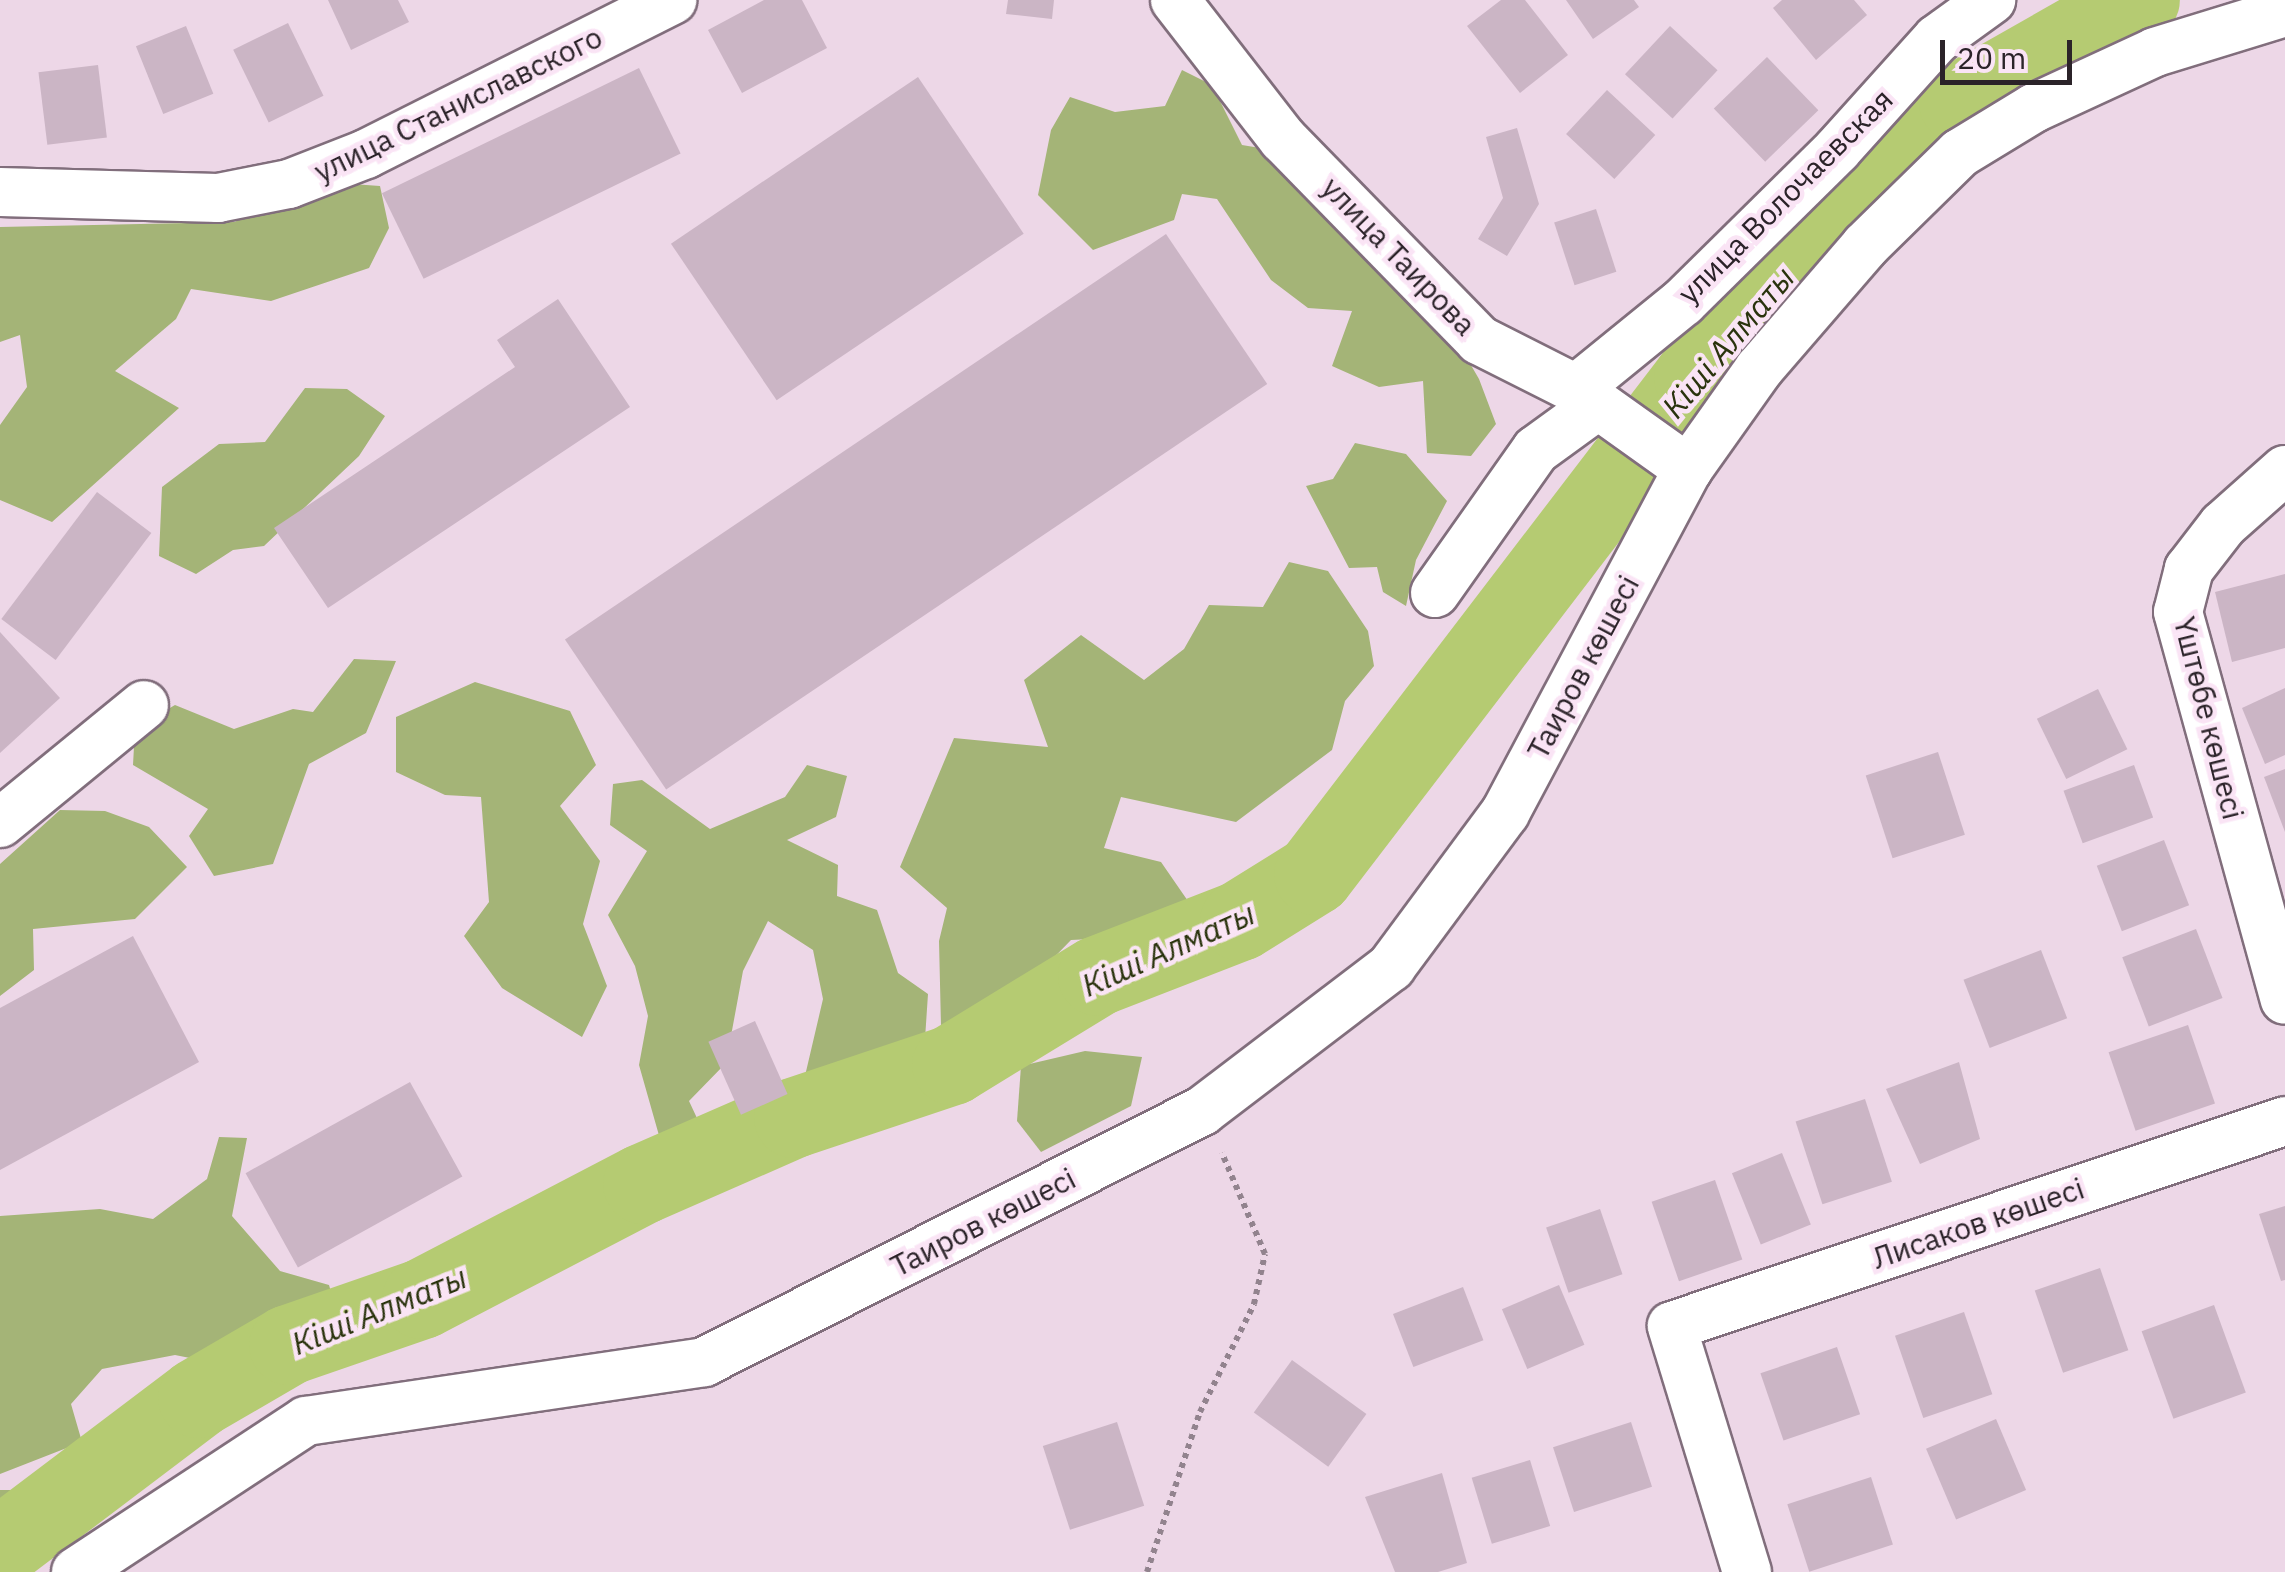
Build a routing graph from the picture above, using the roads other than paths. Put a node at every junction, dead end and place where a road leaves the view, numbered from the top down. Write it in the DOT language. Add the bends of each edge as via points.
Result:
graph roads {
  1 [pos="672,0"];
  2 [pos="1175,0"];
  3 [pos="1991,0"];
  4 [pos="2285,12"];
  5 [pos="0,192"];
  6 [pos="1601,406"];
  7 [pos="1678,461"];
  8 [pos="2285,470"];
  9 [pos="1434,593"];
  10 [pos="144,705"];
  11 [pos="0,823"];
  12 [pos="2285,1000"];
  13 [pos="2285,1120"];
  14 [pos="95,1567"];
  15 [pos="1748,1572"];
  1 -- 5 [label="street, улица Станиславского" via="366,154 289,184 218,198"];
  2 -- 6 [label="street, улица Таирова" via="1283,139 1478,340"];
  3 -- 6 [label="street, улица Волочаевская" via="1936,39 1837,150 1683,302"];
  4 -- 7 [label="street" via="2154,52 2034,108 1960,153 1841,274"];
  6 -- 7 [label="street, улица Таирова"];
  6 -- 9 [label="street, улица Волочаевская" via="1536,450"];
  7 -- 14 [label="street, Таиров көшесі" via="1653,536 1504,813 1391,967 1202,1111 704,1362 306,1422"];
  8 -- 12 [label="street, Үштөбе көшесі" via="2223,525 2188,569 2178,612"];
  10 -- 11 [label="street"];
  13 -- 15 [label="street, Лисаков көшесі" via="1672,1326"];
}
